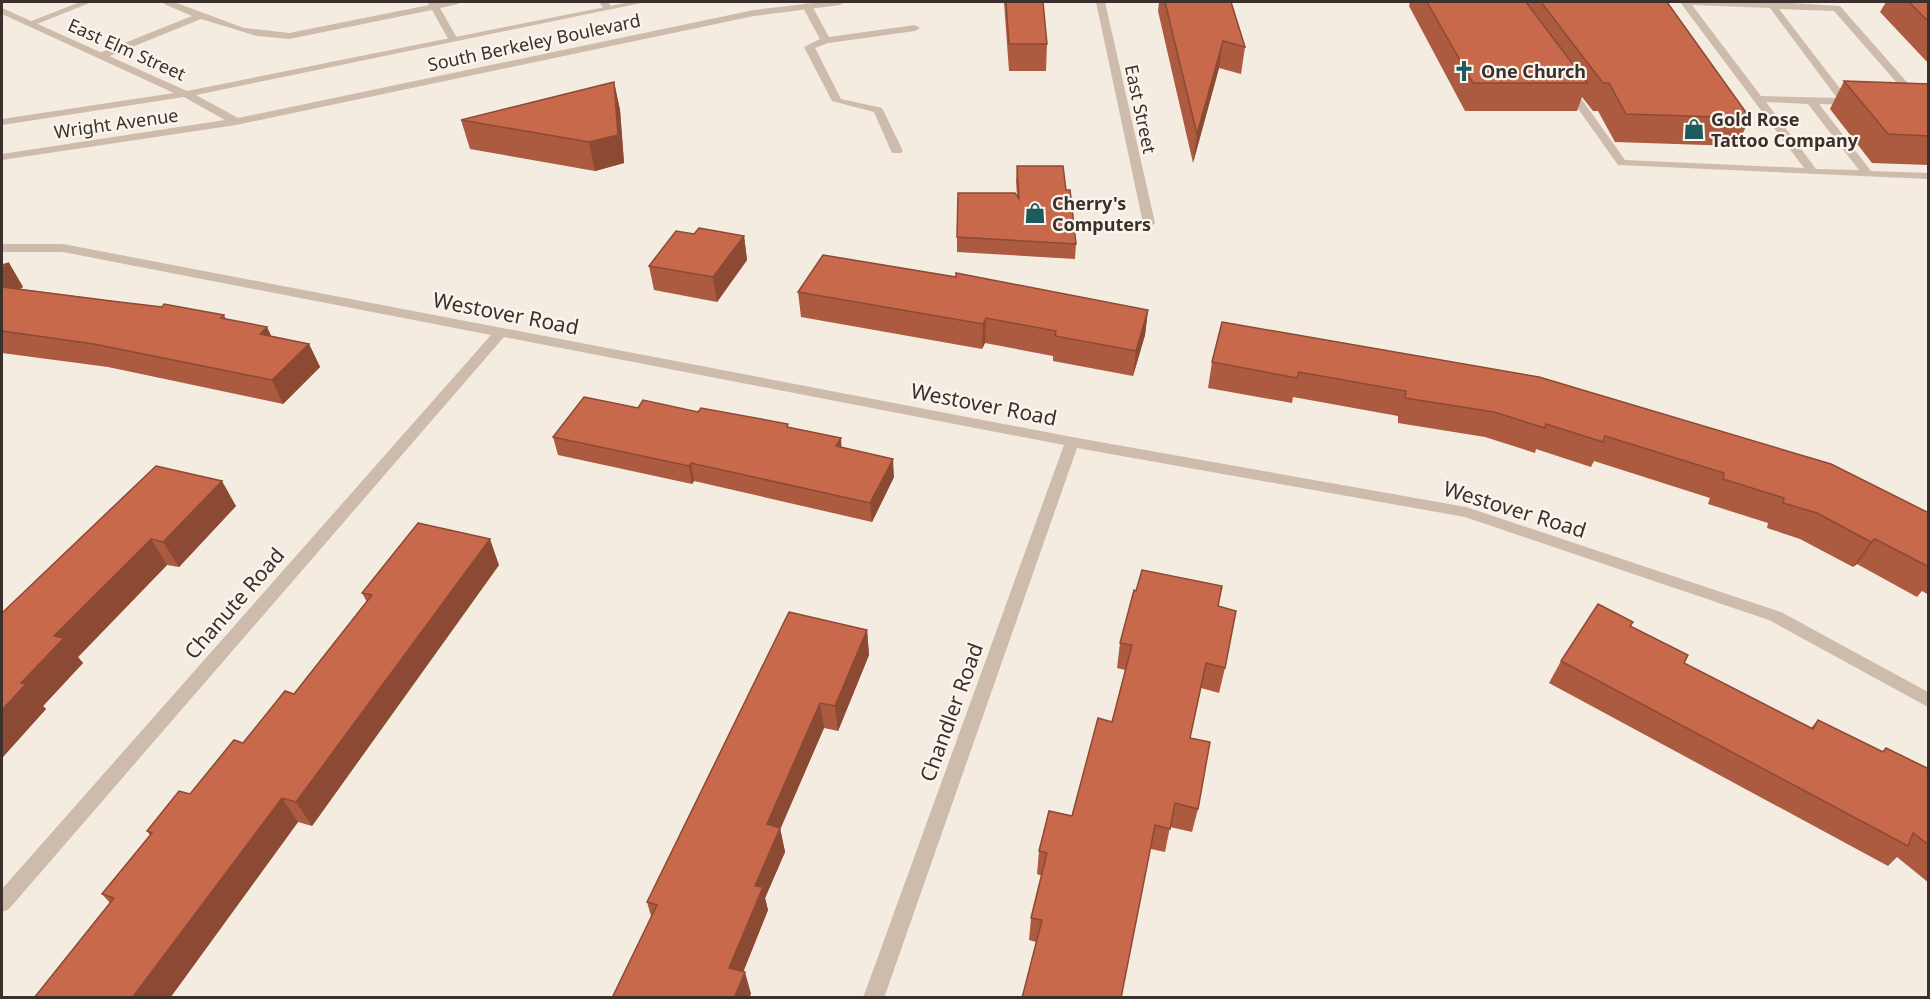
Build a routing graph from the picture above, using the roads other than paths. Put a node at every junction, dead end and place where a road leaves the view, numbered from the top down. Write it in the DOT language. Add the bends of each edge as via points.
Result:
graph roads {
  1 [pos="87,2"];
  2 [pos="167,2"];
  3 [pos="455,2"];
  4 [pos="641,2"];
  5 [pos="840,2"];
  6 [pos="1100,2"];
  7 [pos="434,4"];
  8 [pos="606,5"];
  9 [pos="1772,5"];
  10 [pos="1834,5"];
  11 [pos="807,6"];
  12 [pos="2,11"];
  13 [pos="202,15"];
  14 [pos="29,24"];
  15 [pos="915,28"];
  16 [pos="453,40"];
  17 [pos="826,40"];
  18 [pos="101,56"];
  19 [pos="1561,78"];
  20 [pos="186,94"];
  21 [pos="1756,99"];
  22 [pos="1811,101"];
  23 [pos="1845,102"];
  24 [pos="1867,103"];
  25 [pos="1911,104"];
  26 [pos="2,122"];
  27 [pos="236,122"];
  28 [pos="897,151"];
  29 [pos="2,157"];
  30 [pos="1813,172"];
  31 [pos="1868,174"];
  32 [pos="1929,176"];
  33 [pos="1149,223"];
  34 [pos="2,248"];
  35 [pos="500,333"];
  36 [pos="1072,442"];
  37 [pos="1929,700"];
  38 [pos="2,903"];
  39 [pos="873,998"];
  1 -- 14 [label="street"];
  2 -- 13 [label="street"];
  3 -- 7 [label="street"];
  4 -- 8 [label="street, South Berkeley Boulevard"];
  5 -- 11 [label="street, South Berkeley Boulevard"];
  6 -- 33 [label="street, East Street"];
  7 -- 13 [label="street" via="277,36 250,34"];
  7 -- 16 [label="street"];
  8 -- 16 [label="street, South Berkeley Boulevard"];
  9 -- 10 [label="street"];
  9 -- 21 [label="street" via="1685,2"];
  9 -- 23 [label="street"];
  10 -- 25 [label="street" via="1922,105"];
  11 -- 17 [label="street"];
  11 -- 27 [label="street, South Berkeley Boulevard" via="754,13"];
  12 -- 14 [label="street, East Elm Street"];
  13 -- 18 [label="street"];
  14 -- 18 [label="street, East Elm Street"];
  15 -- 17 [label="street"];
  16 -- 20 [label="street, South Berkeley Boulevard"];
  17 -- 28 [label="street" via="810,47 837,101 878,110"];
  18 -- 20 [label="street, East Elm Street"];
  19 -- 30 [label="street" via="1622,163"];
  20 -- 26 [label="street, Wright Avenue"];
  20 -- 27 [label="street, East Elm Street"];
  21 -- 22 [label="street"];
  21 -- 30 [label="street"];
  22 -- 23 [label="street"];
  22 -- 31 [label="street"];
  23 -- 24 [label="street"];
  27 -- 29 [label="street, Wright Avenue"];
  30 -- 31 [label="street"];
  31 -- 32 [label="street"];
  34 -- 35 [label="street, Westover Road" via="63,248"];
  35 -- 36 [label="street, Westover Road"];
  35 -- 38 [label="street, Chanute Road"];
  36 -- 37 [label="street, Westover Road" via="1466,512 1775,616"];
  36 -- 39 [label="street, Chandler Road"];
}
